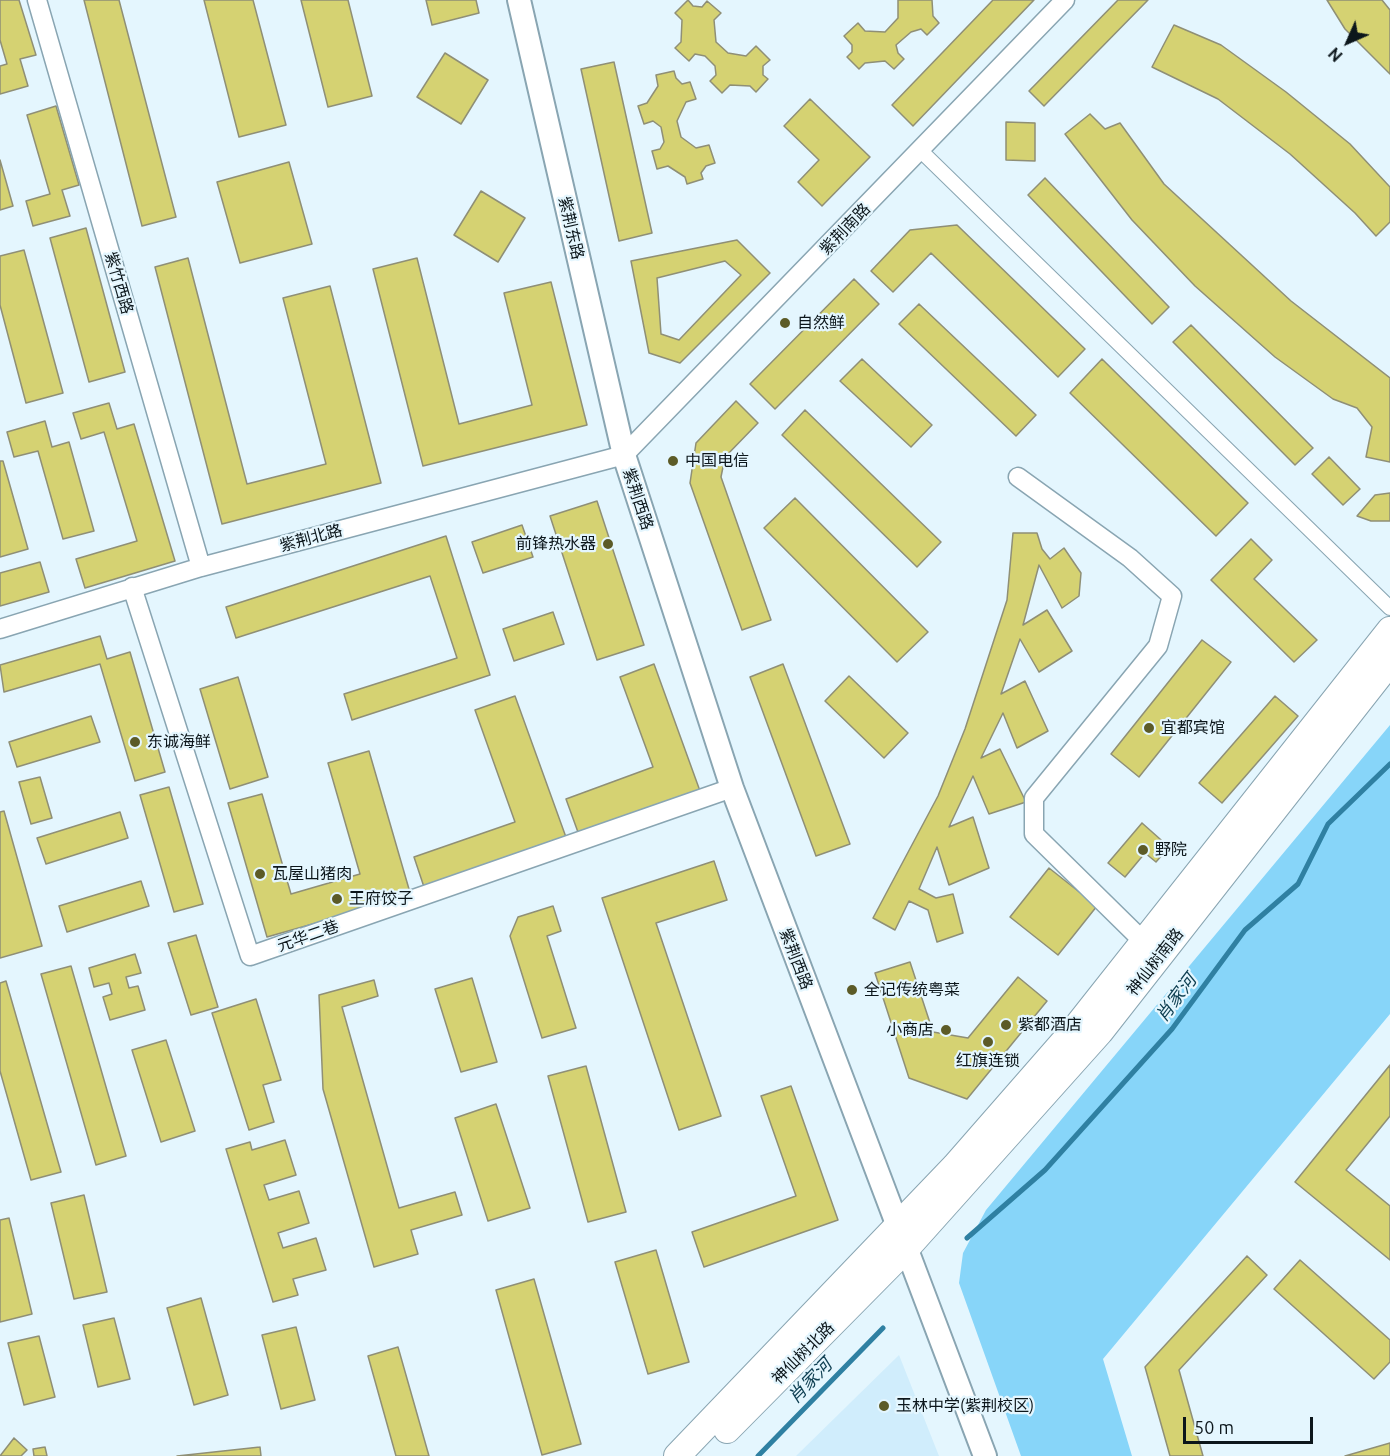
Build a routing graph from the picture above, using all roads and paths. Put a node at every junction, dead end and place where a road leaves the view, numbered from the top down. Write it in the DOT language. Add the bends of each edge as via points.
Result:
graph roads {
  1 [pos="36,0"];
  2 [pos="519,0"];
  3 [pos="1065,0"];
  4 [pos="921,151"];
  5 [pos="624,455"];
  6 [pos="1018,477"];
  7 [pos="201,567"];
  8 [pos="132,587"];
  9 [pos="1390,608"];
  10 [pos="0,629"];
  11 [pos="1390,630"];
  12 [pos="1390,662"];
  13 [pos="732,788"];
  14 [pos="1151,949"];
  15 [pos="900,1238"];
  16 [pos="677,1456"];
  17 [pos="702,1456"];
  18 [pos="985,1456"];
  1 -- 7 [label="street, 紫竹西路"];
  2 -- 5 [label="street, 紫荆东路"];
  3 -- 4 [label="street, 紫荆南路"];
  4 -- 5 [label="street, 紫荆南路"];
  4 -- 9 [label="street"];
  5 -- 7 [label="street, 紫荆北路"];
  5 -- 13 [label="street, 紫荆西路"];
  6 -- 14 [label="street" via="1130,558 1172,596 1158,646 1034,798 1034,834"];
  7 -- 8 [label="street, 紫荆北路"];
  8 -- 10 [label="street, 紫荆北路"];
  8 -- 13 [label="street, 元华二巷" via="250,956"];
  11 -- 14 [label="main road"];
  12 -- 14 [label="main road, 神仙树南路"];
  13 -- 15 [label="street, 紫荆西路"];
  14 -- 15 [label="main road, 神仙树南路" via="1100,1032"];
  15 -- 16 [label="main road"];
  15 -- 17 [label="main road, 神仙树北路"];
  15 -- 18 [label="street, 紫荆西路"];
}
